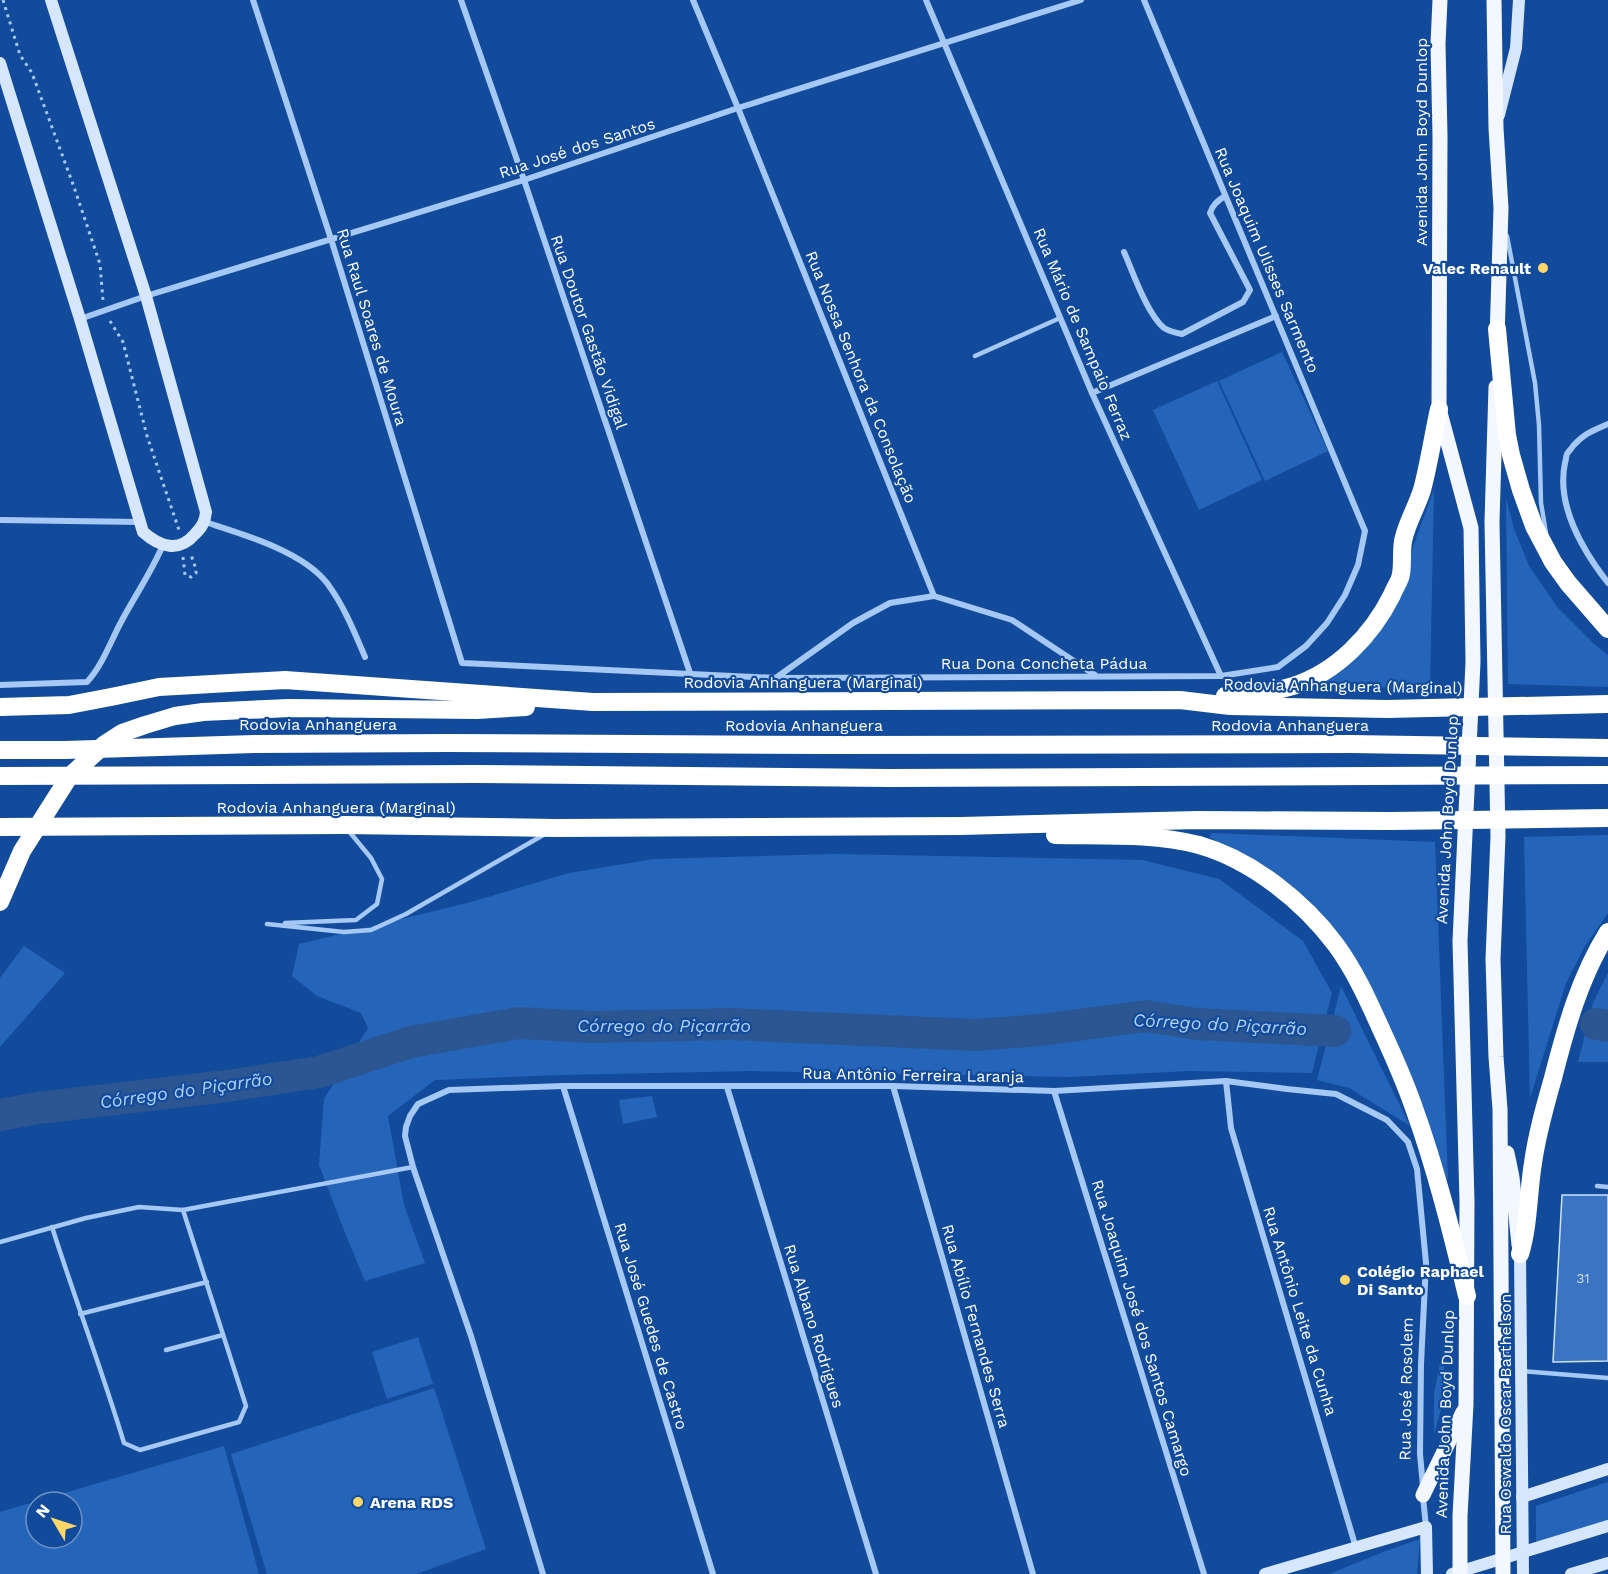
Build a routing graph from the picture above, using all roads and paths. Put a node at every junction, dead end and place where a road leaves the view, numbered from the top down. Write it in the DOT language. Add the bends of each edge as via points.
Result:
graph roads {
  1 [pos="3,0"];
  2 [pos="51,0"];
  3 [pos="253,0"];
  4 [pos="461,0"];
  5 [pos="693,0"];
  6 [pos="926,0"];
  7 [pos="1081,0"];
  8 [pos="1144,0"];
  9 [pos="1435,0"];
  10 [pos="1440,0"];
  11 [pos="1494,0"];
  12 [pos="1519,0"];
  13 [pos="944,44"];
  14 [pos="1438,44"];
  15 [pos="0,63"];
  16 [pos="738,108"];
  17 [pos="1496,128"];
  18 [pos="524,180"];
  19 [pos="1225,196"];
  20 [pos="1501,208"];
  21 [pos="331,239"];
  22 [pos="1124,252"];
  23 [pos="146,296"];
  24 [pos="104,311"];
  25 [pos="1276,316"];
  26 [pos="1060,318"];
  27 [pos="80,319"];
  28 [pos="1497,329"];
  29 [pos="975,356"];
  30 [pos="1092,393"];
  31 [pos="1439,409"];
  32 [pos="1608,424"];
  33 [pos="0,520"];
  34 [pos="140,522"];
  35 [pos="205,522"];
  36 [pos="1365,531"];
  37 [pos="183,543"];
  38 [pos="163,545"];
  39 [pos="1553,562"];
  40 [pos="1608,584"];
  41 [pos="934,596"];
  42 [pos="1608,629"];
  43 [pos="365,657"];
  44 [pos="462,663"];
  45 [pos="690,673"];
  46 [pos="1096,676"];
  47 [pos="1221,676"];
  48 [pos="777,678"];
  49 [pos="0,685"];
  50 [pos="1180,700"];
  51 [pos="593,702"];
  52 [pos="1608,704"];
  53 [pos="0,707"];
  54 [pos="1608,748"];
  55 [pos="0,750"];
  56 [pos="1608,775"];
  57 [pos="0,776"];
  58 [pos="1608,818"];
  59 [pos="344,825"];
  60 [pos="961,826"];
  61 [pos="556,828"];
  62 [pos="0,829"];
  63 [pos="0,902"];
  64 [pos="1608,932"];
  65 [pos="1226,1081"];
  66 [pos="563,1086"];
  67 [pos="892,1086"];
  68 [pos="727,1087"];
  69 [pos="1054,1091"];
  70 [pos="1500,1109"];
  71 [pos="413,1167"];
  72 [pos="1417,1169"];
  73 [pos="1597,1186"];
  74 [pos="1608,1186"];
  75 [pos="183,1210"];
  76 [pos="52,1227"];
  77 [pos="0,1242"];
  78 [pos="1520,1254"];
  79 [pos="207,1282"];
  80 [pos="1467,1296"];
  81 [pos="80,1314"];
  82 [pos="223,1335"];
  83 [pos="166,1350"];
  84 [pos="1521,1371"];
  85 [pos="1608,1378"];
  86 [pos="1467,1404"];
  87 [pos="1608,1469"];
  88 [pos="1423,1495"];
  89 [pos="1522,1497"];
  90 [pos="1608,1526"];
  91 [pos="1426,1527"];
  92 [pos="1356,1548"];
  93 [pos="1608,1563"];
  94 [pos="543,1574"];
  95 [pos="713,1574"];
  96 [pos="876,1574"];
  97 [pos="1033,1574"];
  98 [pos="1204,1574"];
  99 [pos="1264,1574"];
  100 [pos="1427,1574"];
  101 [pos="1452,1574"];
  102 [pos="1460,1574"];
  103 [pos="1503,1574"];
  104 [pos="1523,1574"];
  105 [pos="1571,1574"];
  1 -- 24 [label="path" via="20,55 32,74 100,264"];
  2 -- 23 [label="street"];
  3 -- 21 [label="street, Rua Raul Soares de Moura"];
  4 -- 18 [label="street, Rua Doutor Gastão Vidigal"];
  5 -- 16 [label="street, Rua Nossa Senhora da Consolação"];
  6 -- 13 [label="street, Rua Mário de Sampaio Ferraz"];
  7 -- 13 [label="street, Rua José dos Santos"];
  8 -- 19 [label="street, Rua Joaquim Ulisses Sarmento"];
  9 -- 14 [label="street"];
  10 -- 14 [label="main road, Avenida John Boyd Dunlop"];
  11 -- 17 [label="main road"];
  12 -- 17 [label="street" via="1516,48"];
  13 -- 16 [label="street, Rua José dos Santos"];
  13 -- 26 [label="street, Rua Mário de Sampaio Ferraz"];
  14 -- 31 [label="main road, Avenida John Boyd Dunlop"];
  15 -- 27 [label="street"];
  16 -- 18 [label="street, Rua José dos Santos"];
  16 -- 41 [label="street, Rua Nossa Senhora da Consolação"];
  17 -- 20 [label="main road"];
  18 -- 21 [label="street, Rua José dos Santos"];
  18 -- 45 [label="street, Rua Doutor Gastão Vidigal"];
  19 -- 22 [label="street" via="1210,213 1250,290 1243,302 1182,334 1172,332 1153,316"];
  19 -- 25 [label="street, Rua Joaquim Ulisses Sarmento"];
  20 -- 28 [label="main road"];
  20 -- 39 [label="lane" via="1535,383 1541,503"];
  21 -- 23 [label="street, Rua José dos Santos"];
  21 -- 44 [label="street, Rua Raul Soares de Moura"];
  23 -- 24 [label="street, Rua José dos Santos"];
  23 -- 35 [label="street" via="206,512"];
  24 -- 27 [label="street, Rua José dos Santos"];
  24 -- 37 [label="path" via="123,342 147,436"];
  25 -- 30 [label="street"];
  25 -- 36 [label="street, Rua Joaquim Ulisses Sarmento"];
  26 -- 29 [label="lane"];
  26 -- 30 [label="street, Rua Mário de Sampaio Ferraz"];
  27 -- 34 [label="street"];
  28 -- 39 [label="highway" via="1511,455 1534,526"];
  28 -- 70 [label="main road" via="1492,522 1498,836 1493,959"];
  30 -- 47 [label="street, Rua Mário de Sampaio Ferraz"];
  31 -- 50 [label="highway" via="1422,490 1403,540 1401,577 1361,641 1328,669 1294,686 1266,693"];
  31 -- 80 [label="main road, Avenida John Boyd Dunlop" via="1471,528 1473,662 1460,941"];
  32 -- 40 [label="street" via="1586,433 1567,453 1563,474 1573,524"];
  33 -- 34 [label="street"];
  34 -- 38 [label="street" via="143,532"];
  35 -- 37 [label="street"];
  35 -- 43 [label="street" via="269,545 313,570 326,582 350,620"];
  36 -- 47 [label="street, Rua Dona Concheta Pádua" via="1358,565 1345,595 1306,646 1278,667"];
  37 -- 37 [label="path" via="185,575 190,577 196,569"];
  37 -- 38 [label="street"];
  38 -- 49 [label="street" via="87,682"];
  39 -- 42 [label="highway"];
  41 -- 46 [label="street" via="1012,620"];
  41 -- 48 [label="street" via="890,603 853,623"];
  44 -- 45 [label="street, Rua Dona Concheta Pádua"];
  45 -- 48 [label="street, Rua Dona Concheta Pádua"];
  46 -- 47 [label="street, Rua Dona Concheta Pádua"];
  46 -- 48 [label="street, Rua Dona Concheta Pádua"];
  50 -- 51 [label="highway, Rodovia Anhanguera (Marginal)"];
  50 -- 52 [label="highway, Rodovia Anhanguera (Marginal)" via="1230,706 1387,709"];
  51 -- 53 [label="highway, Rodovia Anhanguera (Marginal)" via="285,680 159,687 69,705"];
  51 -- 63 [label="highway" via="477,710 289,708 203,712 175,716 122,733 69,777 22,851"];
  54 -- 55 [label="highway, Rodovia Anhanguera" via="1350,744 265,744"];
  56 -- 57 [label="highway"];
  58 -- 60 [label="highway, Rodovia Anhanguera (Marginal)" via="1198,820"];
  59 -- 61 [label="highway, Rodovia Anhanguera (Marginal)"];
  59 -- 61 [label="lane" via="371,858 382,879 376,904 356,920 267,924 344,932 371,930"];
  59 -- 62 [label="highway, Rodovia Anhanguera (Marginal)"];
  60 -- 61 [label="highway, Rodovia Anhanguera (Marginal)"];
  60 -- 80 [label="highway" via="998,833 1156,838 1192,844 1249,868 1304,908 1352,969 1392,1053 1430,1154"];
  64 -- 78 [label="highway" via="1581,984 1565,1029 1536,1144"];
  65 -- 69 [label="street, Rua Antônio Ferreira Laranja"];
  65 -- 72 [label="street, Rua Antônio Ferreira Laranja" via="1336,1094 1387,1120 1408,1142"];
  65 -- 92 [label="street, Rua Antônio Leite da Cunha" via="1231,1128"];
  66 -- 68 [label="street, Rua Antônio Ferreira Laranja"];
  66 -- 71 [label="street, Rua Antônio Ferreira Laranja" via="449,1090 418,1104 405,1127"];
  66 -- 95 [label="street, Rua José Guedes de Castro"];
  67 -- 68 [label="street, Rua Antônio Ferreira Laranja"];
  67 -- 69 [label="street, Rua Antônio Ferreira Laranja"];
  67 -- 97 [label="street, Rua Abílio Fernandes Serra"];
  68 -- 96 [label="street, Rua Albano Rodrigues"];
  69 -- 98 [label="street, Rua Joaquim José dos Santos Camargo"];
  70 -- 78 [label="main road"];
  70 -- 103 [label="main road"];
  71 -- 75 [label="lane"];
  71 -- 94 [label="street" via="471,1336"];
  72 -- 88 [label="street, Rua José Rosolem" via="1426,1263 1420,1376"];
  73 -- 74 [label="lane"];
  75 -- 76 [label="lane" via="139,1208"];
  75 -- 79 [label="lane"];
  76 -- 77 [label="lane"];
  76 -- 81 [label="lane"];
  78 -- 84 [label="street, Rua Oswaldo Oscar Barthelson"];
  79 -- 81 [label="lane"];
  79 -- 82 [label="lane"];
  80 -- 86 [label="main road, Avenida John Boyd Dunlop"];
  81 -- 82 [label="lane" via="124,1443 140,1450 239,1422 246,1406"];
  82 -- 83 [label="lane"];
  84 -- 85 [label="lane"];
  84 -- 89 [label="street, Rua Oswaldo Oscar Barthelson"];
  86 -- 88 [label="main road"];
  86 -- 102 [label="main road, Avenida John Boyd Dunlop"];
  87 -- 89 [label="street"];
  88 -- 91 [label="street, Rua José Rosolem"];
  89 -- 104 [label="street, Rua Oswaldo Oscar Barthelson"];
  90 -- 101 [label="street"];
  91 -- 92 [label="street"];
  91 -- 100 [label="street, Rua José Rosolem"];
  92 -- 99 [label="street"];
  93 -- 105 [label="street"];
}
